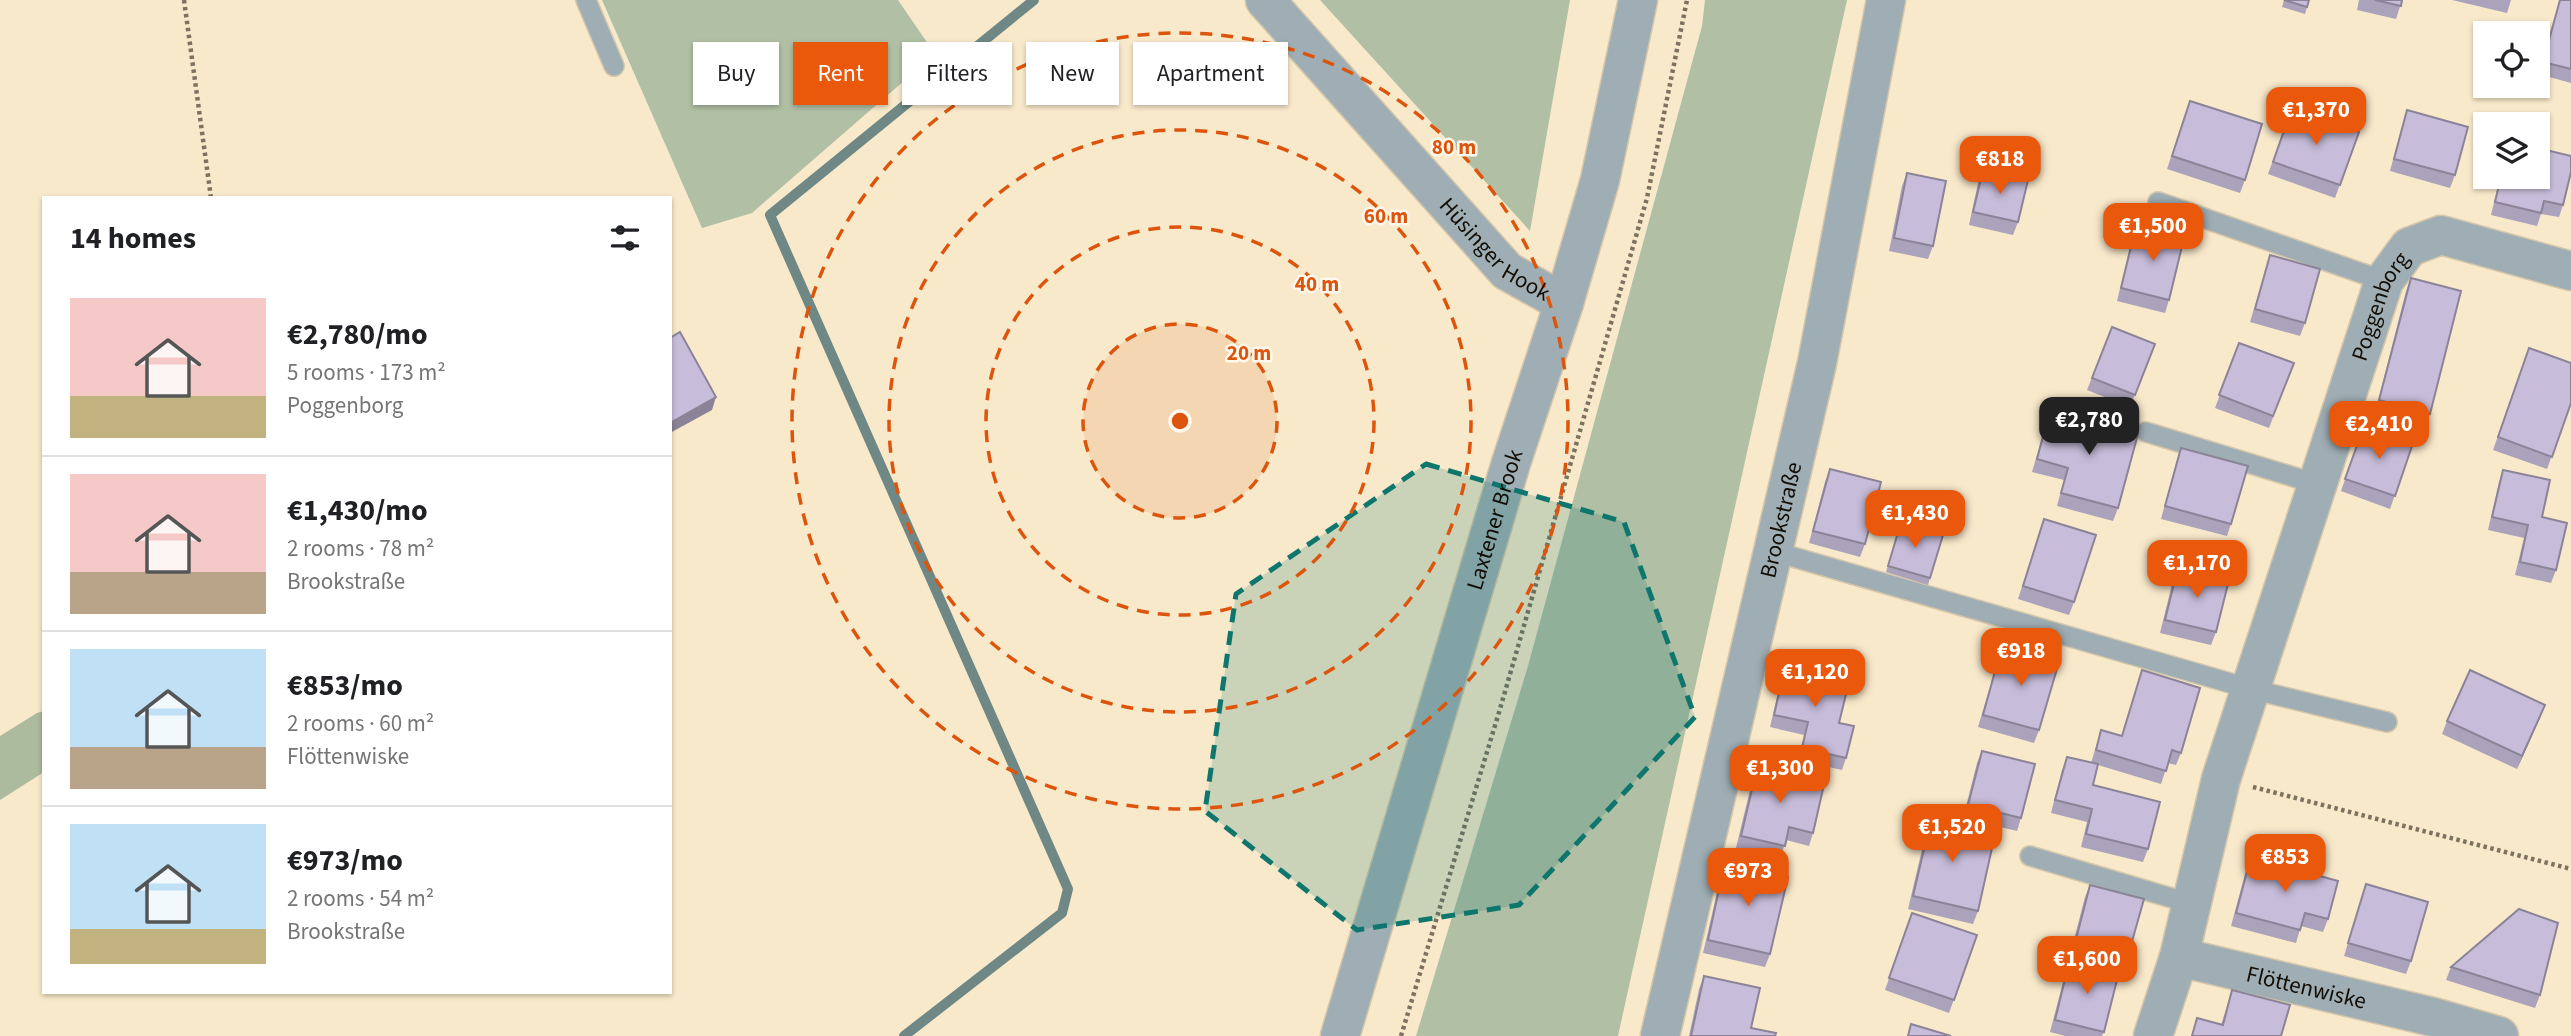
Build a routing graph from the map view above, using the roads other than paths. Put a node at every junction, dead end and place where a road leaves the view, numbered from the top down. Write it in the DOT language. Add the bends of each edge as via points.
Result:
graph roads {
  1 [pos="586,0"];
  2 [pos="1265,0"];
  3 [pos="1638,0"];
  4 [pos="1886,0"];
  5 [pos="614,66"];
  6 [pos="2158,202"];
  7 [pos="2571,271"];
  8 [pos="2384,281"];
  9 [pos="1564,303"];
  10 [pos="2146,432"];
  11 [pos="2317,484"];
  12 [pos="1772,551"];
  13 [pos="2251,689"];
  14 [pos="2387,722"];
  15 [pos="2030,856"];
  16 [pos="2192,904"];
  17 [pos="2179,957"];
  18 [pos="2431,1026"];
  19 [pos="1340,1036"];
  20 [pos="1660,1036"];
  21 [pos="2153,1036"];
  22 [pos="2499,1036"];
  1 -- 5 [label="lane"];
  2 -- 9 [label="street, Hüsinger Hook" via="1507,271"];
  3 -- 9 [label="street, Laxtener Brook" via="1600,180"];
  4 -- 12 [label="street, Brookstraße" via="1816,363"];
  6 -- 8 [label="lane"];
  7 -- 8 [label="street, Poggenborg" via="2441,235 2409,247"];
  8 -- 11 [label="street, Poggenborg"];
  9 -- 19 [label="street, Laxtener Brook"];
  10 -- 11 [label="lane"];
  11 -- 13 [label="street, Poggenborg"];
  12 -- 13 [label="lane"];
  12 -- 20 [label="street, Brookstraße"];
  13 -- 14 [label="lane"];
  13 -- 16 [label="street, Poggenborg" via="2221,779"];
  15 -- 16 [label="lane"];
  16 -- 17 [label="street, Poggenborg"];
  17 -- 18 [label="street, Flöttenwiske"];
  17 -- 21 [label="street, Poggenborg"];
  18 -- 22 [label="street, Flöttenwiske"];
}
